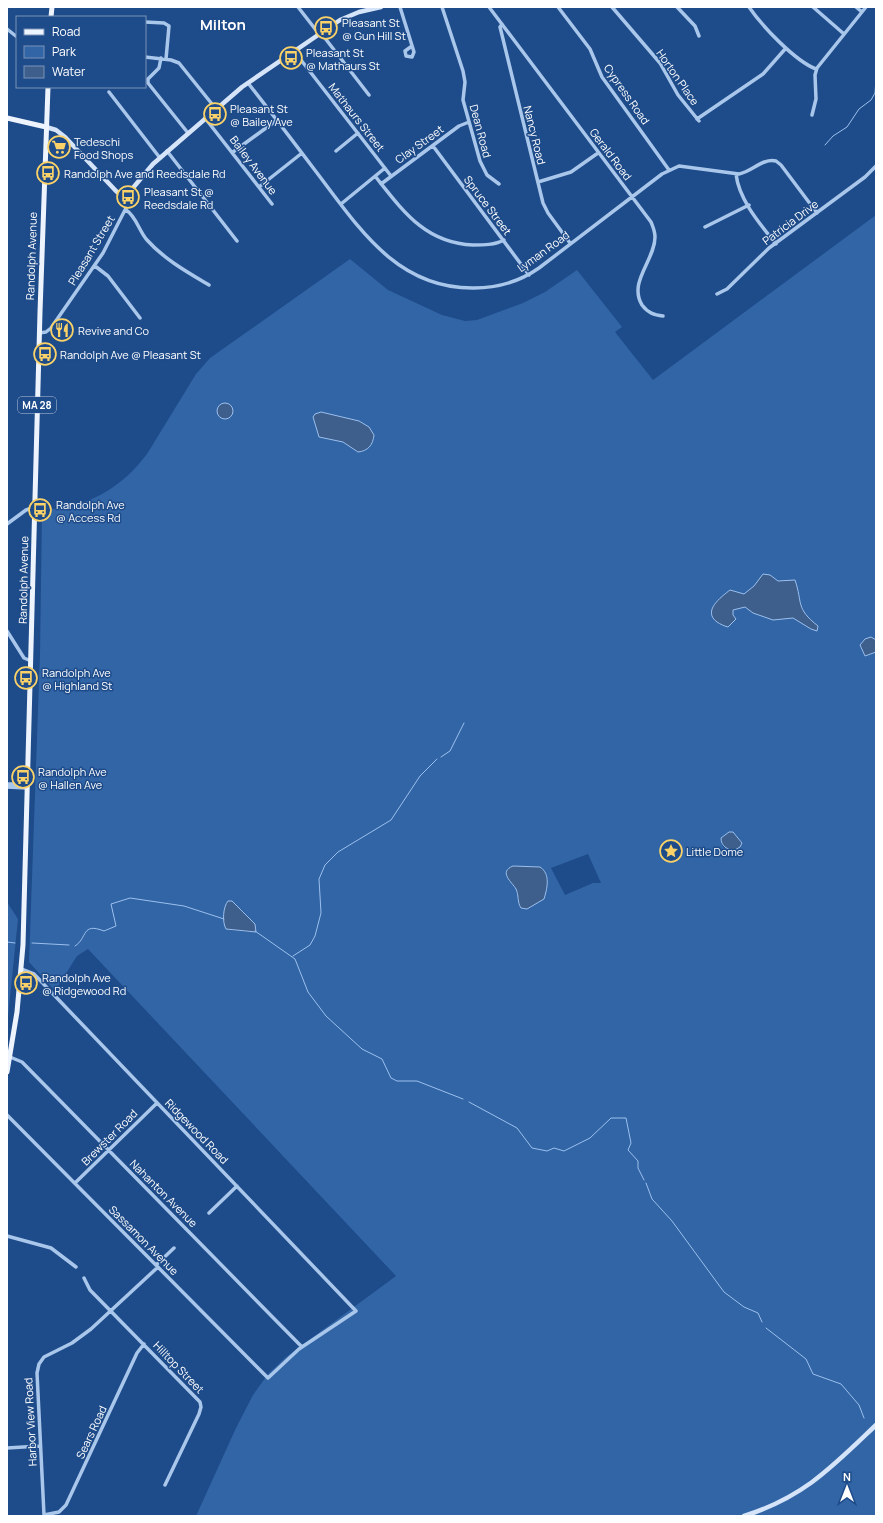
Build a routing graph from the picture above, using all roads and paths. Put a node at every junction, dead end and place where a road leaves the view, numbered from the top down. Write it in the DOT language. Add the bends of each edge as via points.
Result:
graph roads {
  1 [pos="298,7"];
  2 [pos="381,7"];
  3 [pos="400,7"];
  4 [pos="442,7"];
  5 [pos="489,7"];
  6 [pos="558,7"];
  7 [pos="612,7"];
  8 [pos="676,7"];
  9 [pos="749,7"];
  10 [pos="813,7"];
  11 [pos="856,7"];
  12 [pos="866,7"];
  13 [pos="862,12"];
  14 [pos="146,22"];
  15 [pos="502,24"];
  16 [pos="7,29"];
  17 [pos="320,33"];
  18 [pos="844,34"];
  19 [pos="16,36"];
  20 [pos="699,36"];
  21 [pos="412,46"];
  22 [pos="786,48"];
  23 [pos="294,51"];
  24 [pos="146,57"];
  25 [pos="164,58"];
  26 [pos="816,69"];
  27 [pos="248,83"];
  28 [pos="48,88"];
  29 [pos="110,92"];
  30 [pos="369,95"];
  31 [pos="216,108"];
  32 [pos="812,115"];
  33 [pos="7,118"];
  34 [pos="206,118"];
  35 [pos="277,120"];
  36 [pos="469,122"];
  37 [pos="46,127"];
  38 [pos="188,133"];
  39 [pos="358,133"];
  40 [pos="433,146"];
  41 [pos="168,151"];
  42 [pos="336,151"];
  43 [pos="233,152"];
  44 [pos="302,153"];
  45 [pos="598,153"];
  46 [pos="160,158"];
  47 [pos="876,166"];
  48 [pos="385,168"];
  49 [pos="669,170"];
  50 [pos="736,174"];
  51 [pos="375,176"];
  52 [pos="391,176"];
  53 [pos="538,182"];
  54 [pos="381,184"];
  55 [pos="499,184"];
  56 [pos="259,187"];
  57 [pos="126,196"];
  58 [pos="632,196"];
  59 [pos="272,204"];
  60 [pos="341,204"];
  61 [pos="748,205"];
  62 [pos="126,210"];
  63 [pos="817,213"];
  64 [pos="705,227"];
  65 [pos="504,240"];
  66 [pos="237,241"];
  67 [pos="570,243"];
  68 [pos="776,244"];
  69 [pos="95,266"];
  70 [pos="529,275"];
  71 [pos="209,285"];
  72 [pos="717,294"];
  73 [pos="663,316"];
  74 [pos="140,318"];
  75 [pos="39,333"];
  76 [pos="35,506"];
  77 [pos="7,524"];
  78 [pos="7,631"];
  79 [pos="31,661"];
  80 [pos="7,784"];
  81 [pos="28,786"];
  82 [pos="7,787"];
  83 [pos="21,969"];
  84 [pos="10,1057"];
  85 [pos="7,1072"];
  86 [pos="156,1103"];
  87 [pos="7,1115"];
  88 [pos="108,1150"];
  89 [pos="75,1184"];
  90 [pos="237,1186"];
  91 [pos="210,1213"];
  92 [pos="7,1236"];
  93 [pos="174,1248"];
  94 [pos="157,1266"];
  95 [pos="76,1267"];
  96 [pos="84,1278"];
  97 [pos="111,1311"];
  98 [pos="144,1344"];
  99 [pos="302,1347"];
  100 [pos="876,1425"];
  101 [pos="40,1446"];
  102 [pos="7,1448"];
  103 [pos="165,1486"];
  104 [pos="44,1515"];
  105 [pos="744,1516"];
  1 -- 17 [label="street"];
  2 -- 17 [label="street" via="351,14"];
  3 -- 21 [label="street"];
  4 -- 36 [label="street, Dean Road" via="464,71 463,100"];
  5 -- 15 [label="street, Gerald Road"];
  6 -- 49 [label="street, Cypress Road" via="590,48 602,77"];
  7 -- 22 [label="street, Horton Place" via="660,63 680,98 698,120 764,74"];
  8 -- 20 [label="street" via="695,26"];
  9 -- 22 [label="street" via="765,28"];
  10 -- 18 [label="street"];
  11 -- 13 [label="street"];
  12 -- 13 [label="street"];
  13 -- 18 [label="street"];
  14 -- 25 [label="street" via="164,23 169,26"];
  15 -- 45 [label="street, Gerald Road"];
  15 -- 53 [label="street, Nancy Road" via="500,27"];
  16 -- 19 [label="street"];
  17 -- 23 [label="street"];
  17 -- 30 [label="street"];
  18 -- 26 [label="street"];
  22 -- 26 [label="street"];
  23 -- 27 [label="street"];
  23 -- 39 [label="street, Mathaurs Street"];
  24 -- 25 [label="street"];
  25 -- 31 [label="street" via="181,65"];
  25 -- 38 [label="street" via="148,79 148,83"];
  26 -- 32 [label="street" via="816,96"];
  27 -- 31 [label="street"];
  27 -- 35 [label="street, Lyman Road"];
  28 -- 37 [label="main road, Randolph Avenue"];
  29 -- 46 [label="street"];
  31 -- 34 [label="street"];
  33 -- 37 [label="main road"];
  34 -- 38 [label="street"];
  34 -- 43 [label="street, Bailey Avenue"];
  35 -- 43 [label="street"];
  35 -- 44 [label="street, Lyman Road"];
  36 -- 40 [label="street, Clay Street" via="459,126"];
  36 -- 55 [label="street, Dean Road" via="483,169"];
  37 -- 57 [label="street" via="62,134 116,191"];
  37 -- 75 [label="main road, Randolph Avenue / MA 28"];
  38 -- 41 [label="street"];
  39 -- 42 [label="street"];
  39 -- 48 [label="street, Mathaurs Street"];
  40 -- 52 [label="street, Clay Street"];
  40 -- 65 [label="street, Spruce Street"];
  41 -- 46 [label="street"];
  41 -- 66 [label="street"];
  43 -- 56 [label="street, Bailey Avenue"];
  44 -- 56 [label="street"];
  44 -- 60 [label="street, Lyman Road"];
  45 -- 53 [label="street" via="571,172"];
  45 -- 58 [label="street, Gerald Road"];
  46 -- 57 [label="street"];
  47 -- 63 [label="street, Patricia Drive"];
  48 -- 51 [label="street"];
  48 -- 52 [label="street, Mathaurs Street"];
  49 -- 50 [label="street, Lyman Road" via="682,166"];
  49 -- 58 [label="street, Lyman Road"];
  50 -- 61 [label="street" via="738,185"];
  50 -- 63 [label="street, Lyman Road" via="747,172 769,161 776,161"];
  51 -- 54 [label="street"];
  51 -- 60 [label="street"];
  52 -- 54 [label="street, Clay Street"];
  53 -- 67 [label="street, Nancy Road" via="545,208"];
  54 -- 65 [label="street" via="409,218 437,237 473,245 494,244"];
  56 -- 59 [label="street, Bailey Avenue"];
  57 -- 62 [label="street, Pleasant Street"];
  58 -- 67 [label="street, Lyman Road"];
  58 -- 73 [label="street, Gerald Road" via="651,222 655,236 653,248 639,281 639,298 650,312"];
  60 -- 70 [label="street, Lyman Road" via="383,253 401,267 425,279 459,288 490,288 512,283"];
  61 -- 64 [label="street"];
  61 -- 68 [label="street"];
  62 -- 69 [label="street, Pleasant Street"];
  62 -- 71 [label="street" via="144,237 158,252"];
  63 -- 68 [label="street, Patricia Drive"];
  65 -- 70 [label="street, Spruce Street"];
  67 -- 70 [label="street, Lyman Road"];
  68 -- 72 [label="street, Patricia Drive" via="727,289"];
  69 -- 74 [label="street" via="108,276"];
  69 -- 75 [label="street, Pleasant Street" via="51,328"];
  75 -- 76 [label="main road, Randolph Avenue / MA 28"];
  76 -- 77 [label="street"];
  76 -- 79 [label="main road, Randolph Avenue / MA 28"];
  78 -- 79 [label="street" via="23,657"];
  79 -- 81 [label="main road, Randolph Avenue / MA 28"];
  80 -- 81 [label="street"];
  81 -- 82 [label="street"];
  81 -- 83 [label="main road, Randolph Avenue / MA 28"];
  83 -- 84 [label="main road, Randolph Avenue / MA 28" via="18,1012"];
  83 -- 86 [label="street, Ridgewood Road" via="34,974"];
  84 -- 85 [label="main road, Randolph Avenue / MA 28"];
  84 -- 88 [label="street, Nahanton Avenue" via="22,1062"];
  86 -- 88 [label="street, Brewster Road"];
  86 -- 90 [label="street, Ridgewood Road"];
  87 -- 89 [label="street, Sassamon Avenue"];
  88 -- 89 [label="street, Brewster Road"];
  88 -- 99 [label="street, Nahanton Avenue"];
  89 -- 94 [label="street, Sassamon Avenue"];
  90 -- 91 [label="street"];
  90 -- 99 [label="street, Ridgewood Road" via="356,1311"];
  92 -- 95 [label="street" via="51,1248"];
  93 -- 94 [label="street, Harbor View Road"];
  94 -- 97 [label="street, Harbor View Road"];
  94 -- 99 [label="street, Sassamon Avenue" via="268,1378"];
  96 -- 97 [label="street, Hilltop Street" via="88,1288"];
  97 -- 98 [label="street, Hilltop Street"];
  97 -- 101 [label="street, Harbor View Road" via="88,1332 47,1355 40,1362 37,1373"];
  98 -- 103 [label="street, Hilltop Street" via="200,1404 199,1414"];
  98 -- 104 [label="street, Sears Road" via="137,1353 66,1505 59,1512"];
  100 -- 105 [label="street" via="816,1480 771,1506"];
  101 -- 102 [label="street"];
  101 -- 104 [label="street, Harbor View Road"];
}
